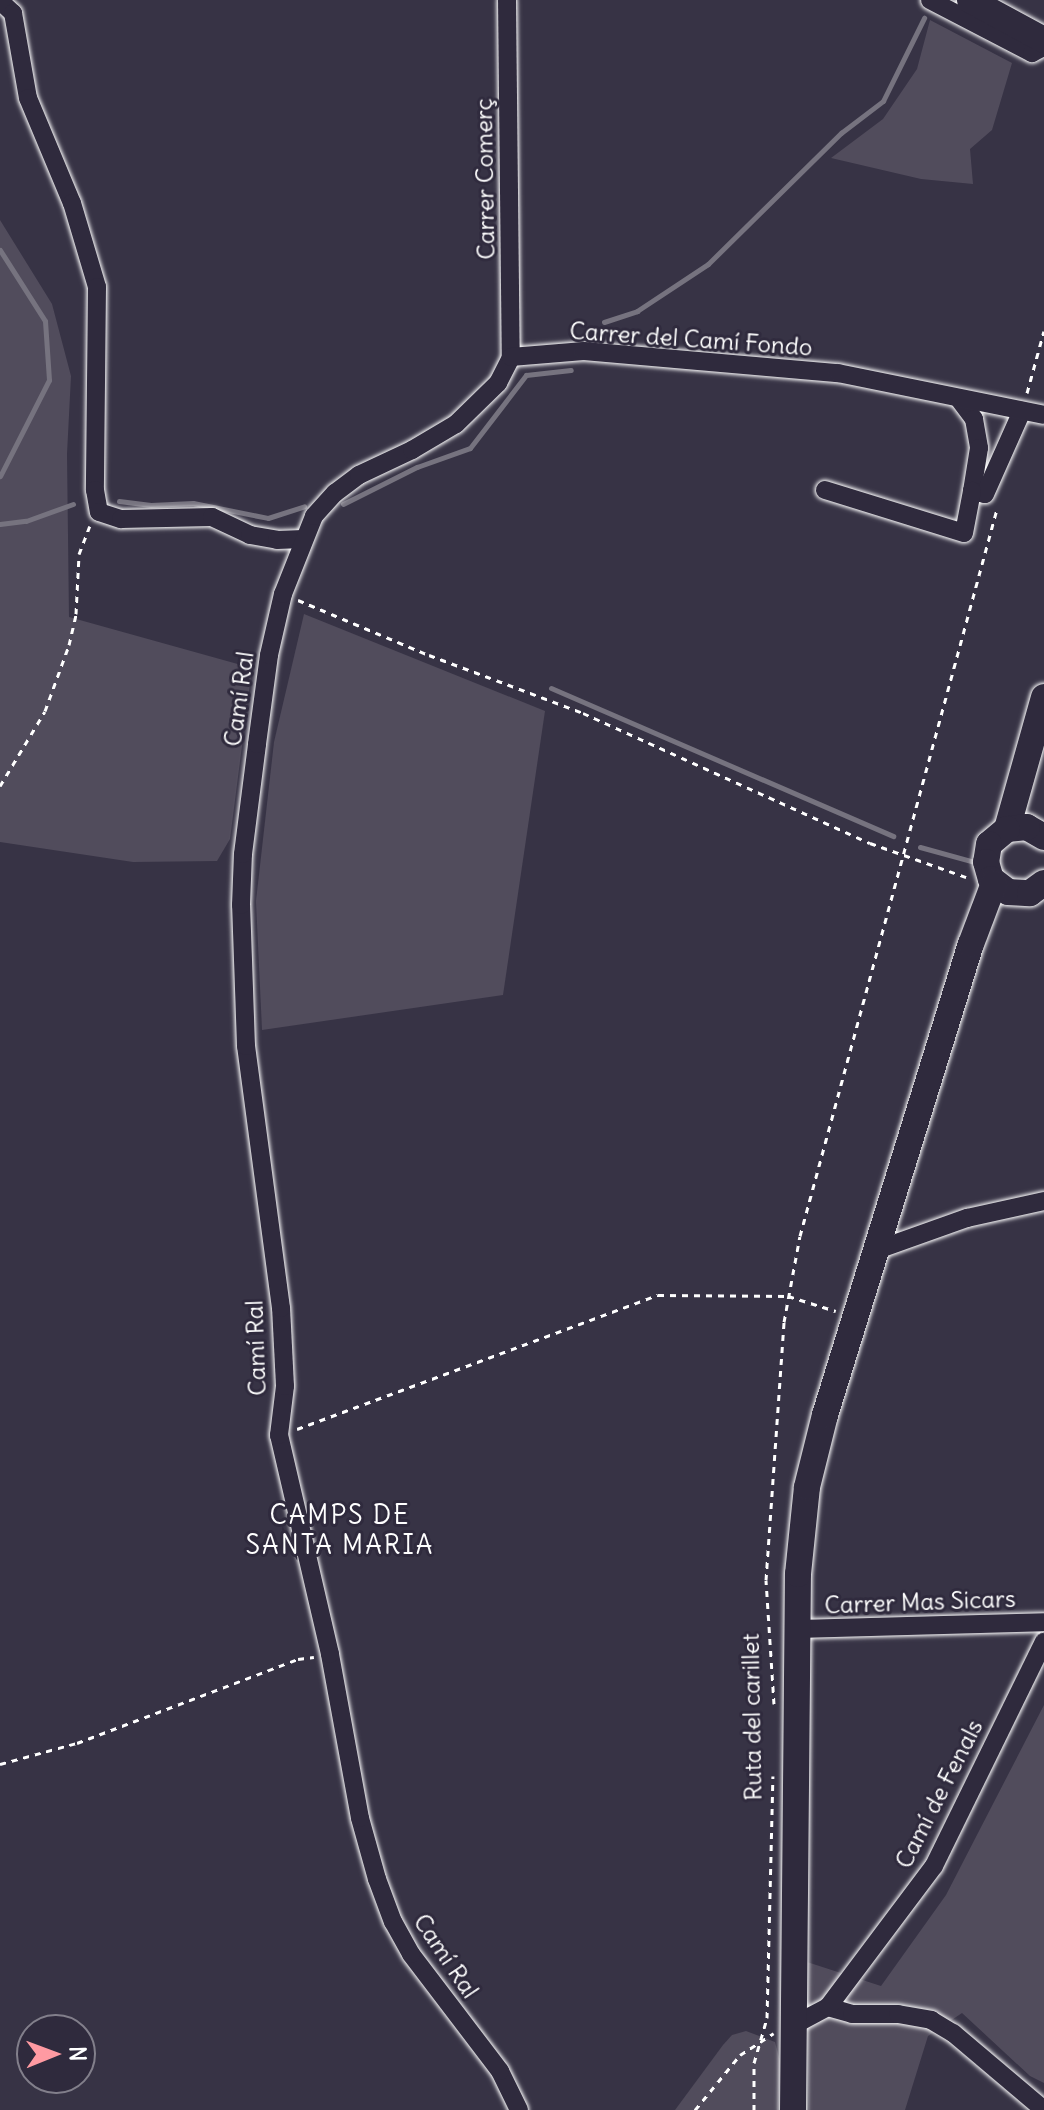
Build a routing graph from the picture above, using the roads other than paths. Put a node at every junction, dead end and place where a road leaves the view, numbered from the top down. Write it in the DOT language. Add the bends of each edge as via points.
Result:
graph roads {
  1 [pos="507,0"];
  2 [pos="930,0"];
  3 [pos="970,0"];
  4 [pos="0,1"];
  5 [pos="1044,40"];
  6 [pos="1044,47"];
  7 [pos="511,357"];
  8 [pos="959,399"];
  9 [pos="1022,411"];
  10 [pos="1044,415"];
  11 [pos="825,490"];
  12 [pos="972,491"];
  13 [pos="303,539"];
  14 [pos="1044,697"];
  15 [pos="1028,831"];
  16 [pos="1044,883"];
  17 [pos="1000,884"];
  18 [pos="1044,1201"];
  19 [pos="877,1250"];
  20 [pos="1044,1622"];
  21 [pos="798,1629"];
  22 [pos="1044,1641"];
  23 [pos="828,2007"];
  24 [pos="794,2025"];
  25 [pos="519,2110"];
  26 [pos="793,2110"];
  27 [pos="1044,2110"];
  1 -- 7 [label="street, Carrer Comerç"];
  2 -- 6 [label="street" via="1032,53"];
  3 -- 5 [label="street"];
  4 -- 13 [label="street" via="13,13 28,98 72,203 97,287 99,512 121,519 212,517 250,535"];
  7 -- 8 [label="street, Carrer del Camí Fondo" via="584,351 838,373"];
  7 -- 13 [label="street" via="498,383 456,424 335,493 314,516"];
  8 -- 9 [label="street, Carrer del Camí Fondo"];
  8 -- 12 [label="street" via="974,419 979,448"];
  9 -- 10 [label="street, Carrer del Camí Fondo"];
  9 -- 12 [label="street" via="985,494"];
  11 -- 12 [label="street" via="964,533"];
  13 -- 25 [label="street, Camí Ral" via="269,655 241,905 246,1046 281,1308 285,1386 279,1435 330,1654 360,1818 393,1922 411,1954 500,2071"];
  14 -- 15 [label="street" via="1024,777"];
  15 -- 17 [label="street" via="989,844 986,856"];
  16 -- 17 [label="street" via="1030,893"];
  17 -- 19 [label="street" via="971,944"];
  18 -- 19 [label="street" via="967,1218"];
  19 -- 21 [label="street" via="807,1487"];
  20 -- 21 [label="street, Carrer Mas Sicars"];
  21 -- 24 [label="street"];
  22 -- 23 [label="street, Camí de Fenals" via="934,1866"];
  23 -- 24 [label="street, Camí de Fenals"];
  23 -- 27 [label="street" via="931,2020"];
  24 -- 26 [label="street"];
}
